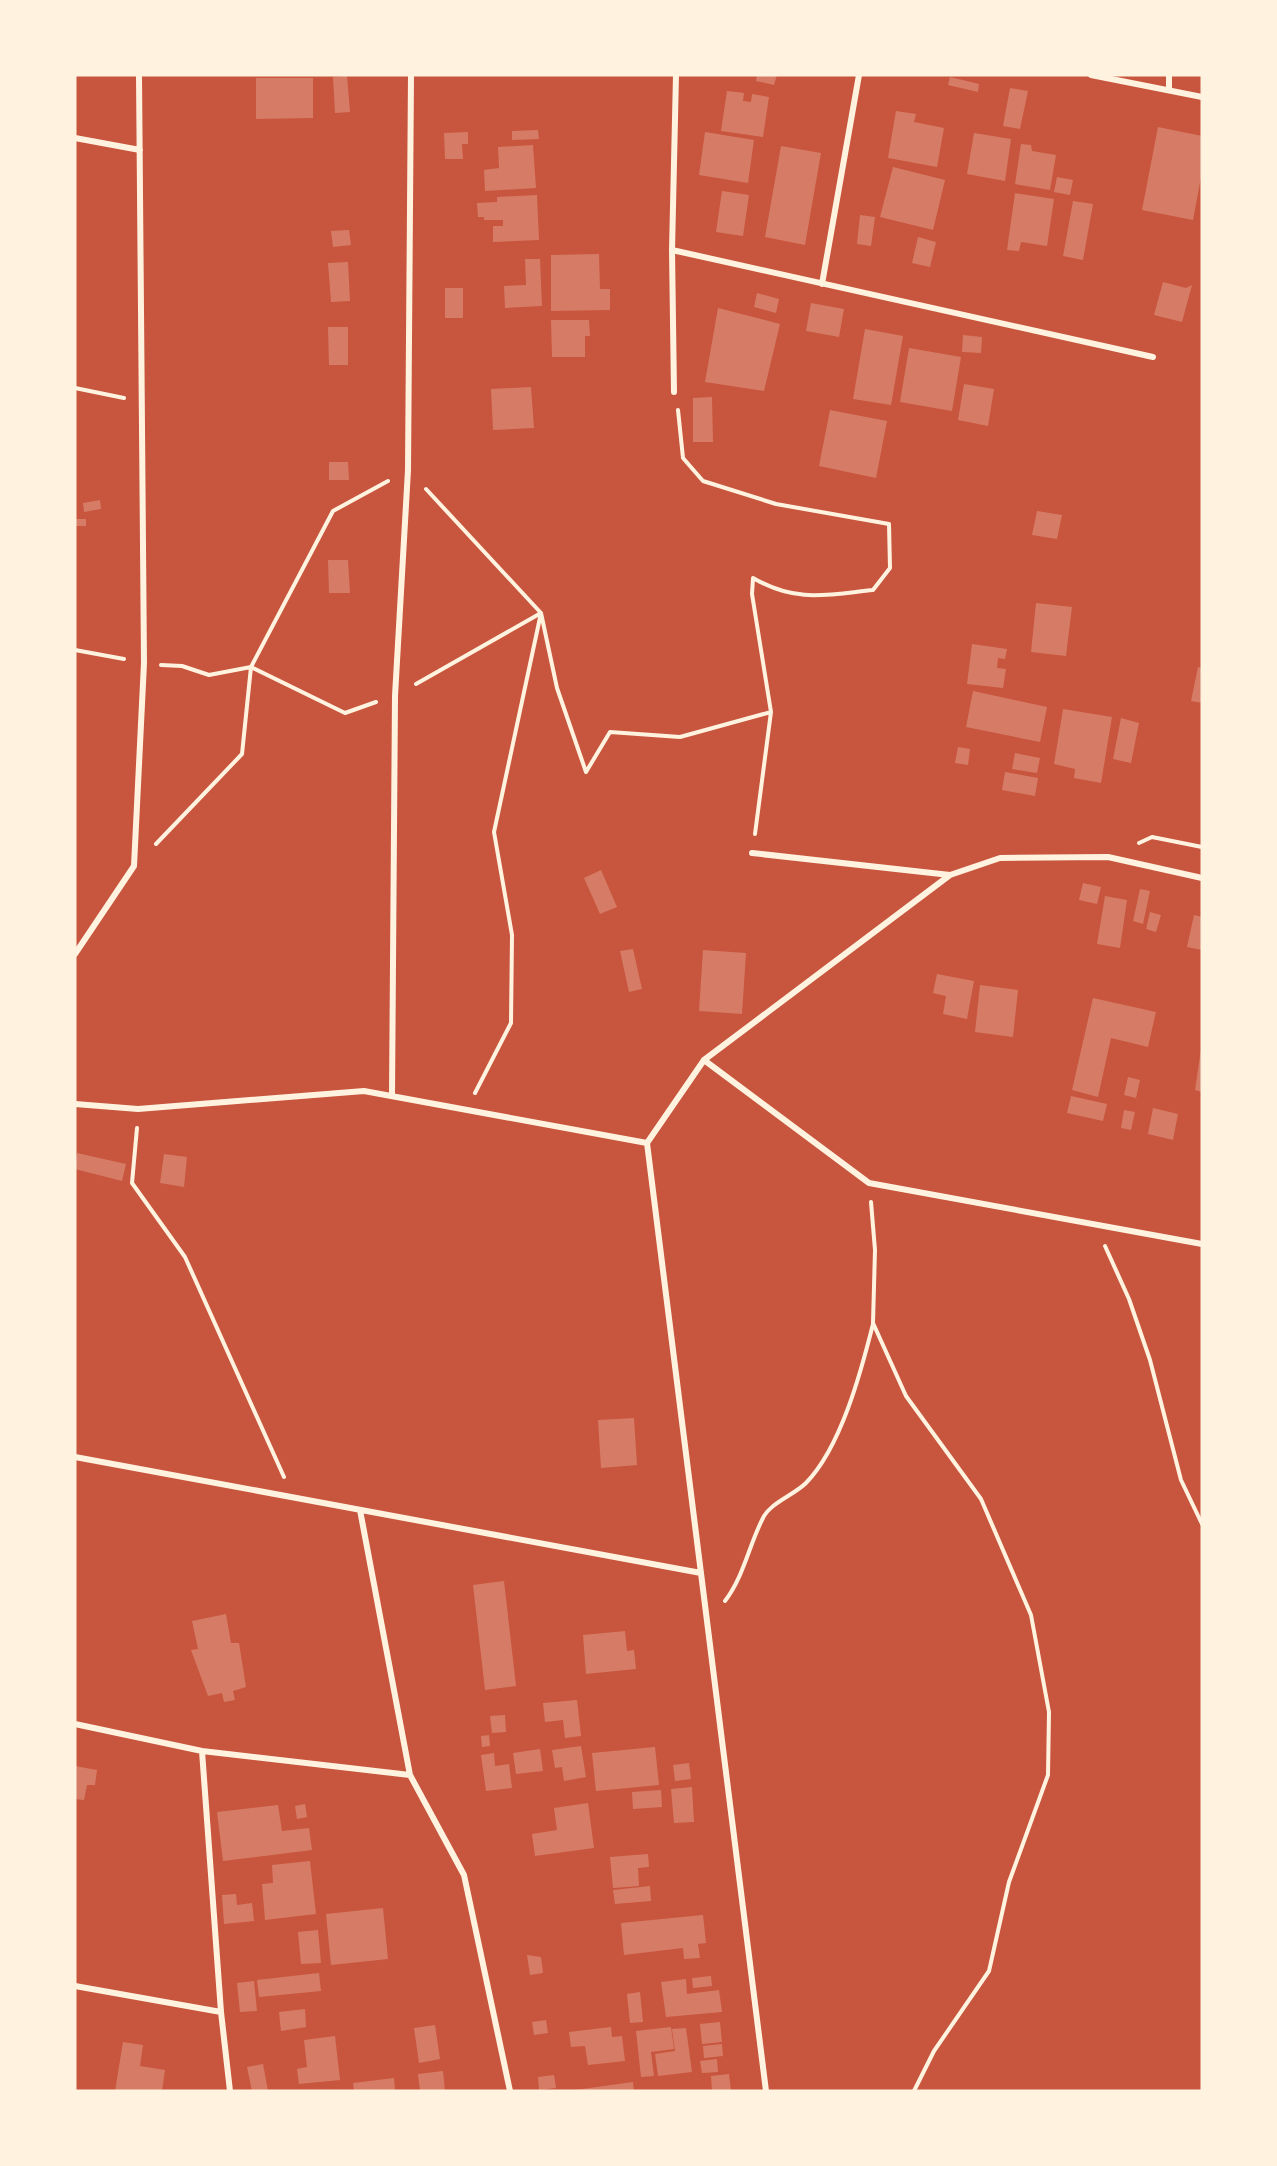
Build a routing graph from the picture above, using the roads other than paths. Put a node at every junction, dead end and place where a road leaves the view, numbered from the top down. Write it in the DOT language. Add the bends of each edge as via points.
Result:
graph roads {
  1 [pos="139,75"];
  2 [pos="411,75"];
  3 [pos="676,75"];
  4 [pos="860,75"];
  5 [pos="1091,75"];
  6 [pos="1169,75"];
  7 [pos="1169,90"];
  8 [pos="1202,97"];
  9 [pos="75,138"];
  10 [pos="140,150"];
  11 [pos="672,250"];
  12 [pos="822,284"];
  13 [pos="1153,357"];
  14 [pos="674,392"];
  15 [pos="752,854"];
  16 [pos="950,875"];
  17 [pos="1202,878"];
  18 [pos="75,954"];
  19 [pos="704,1060"];
  20 [pos="392,1096"];
  21 [pos="75,1104"];
  22 [pos="646,1143"];
  23 [pos="1202,1244"];
  24 [pos="75,1457"];
  25 [pos="360,1510"];
  26 [pos="701,1573"];
  27 [pos="75,1724"];
  28 [pos="202,1751"];
  29 [pos="410,1775"];
  30 [pos="75,1986"];
  31 [pos="221,2012"];
  32 [pos="230,2091"];
  33 [pos="510,2091"];
  34 [pos="765,2091"];
  1 -- 10 [label="street"];
  2 -- 20 [label="street" via="408,470 395,696"];
  3 -- 11 [label="street"];
  4 -- 12 [label="street"];
  5 -- 7 [label="street"];
  6 -- 7 [label="street"];
  7 -- 8 [label="street"];
  9 -- 10 [label="street"];
  10 -- 18 [label="street" via="144,663 134,866"];
  11 -- 12 [label="street"];
  11 -- 14 [label="street"];
  12 -- 13 [label="street"];
  15 -- 16 [label="street"];
  16 -- 17 [label="street" via="1000,858 1108,857"];
  16 -- 19 [label="street"];
  19 -- 22 [label="street"];
  19 -- 23 [label="street" via="869,1183"];
  20 -- 21 [label="street" via="364,1091 138,1109"];
  20 -- 22 [label="street"];
  22 -- 26 [label="street"];
  24 -- 25 [label="street"];
  25 -- 26 [label="street"];
  25 -- 29 [label="street"];
  26 -- 34 [label="street"];
  27 -- 28 [label="street"];
  28 -- 29 [label="street"];
  28 -- 31 [label="street"];
  29 -- 33 [label="street" via="464,1875"];
  30 -- 31 [label="street"];
  31 -- 32 [label="street"];
}
